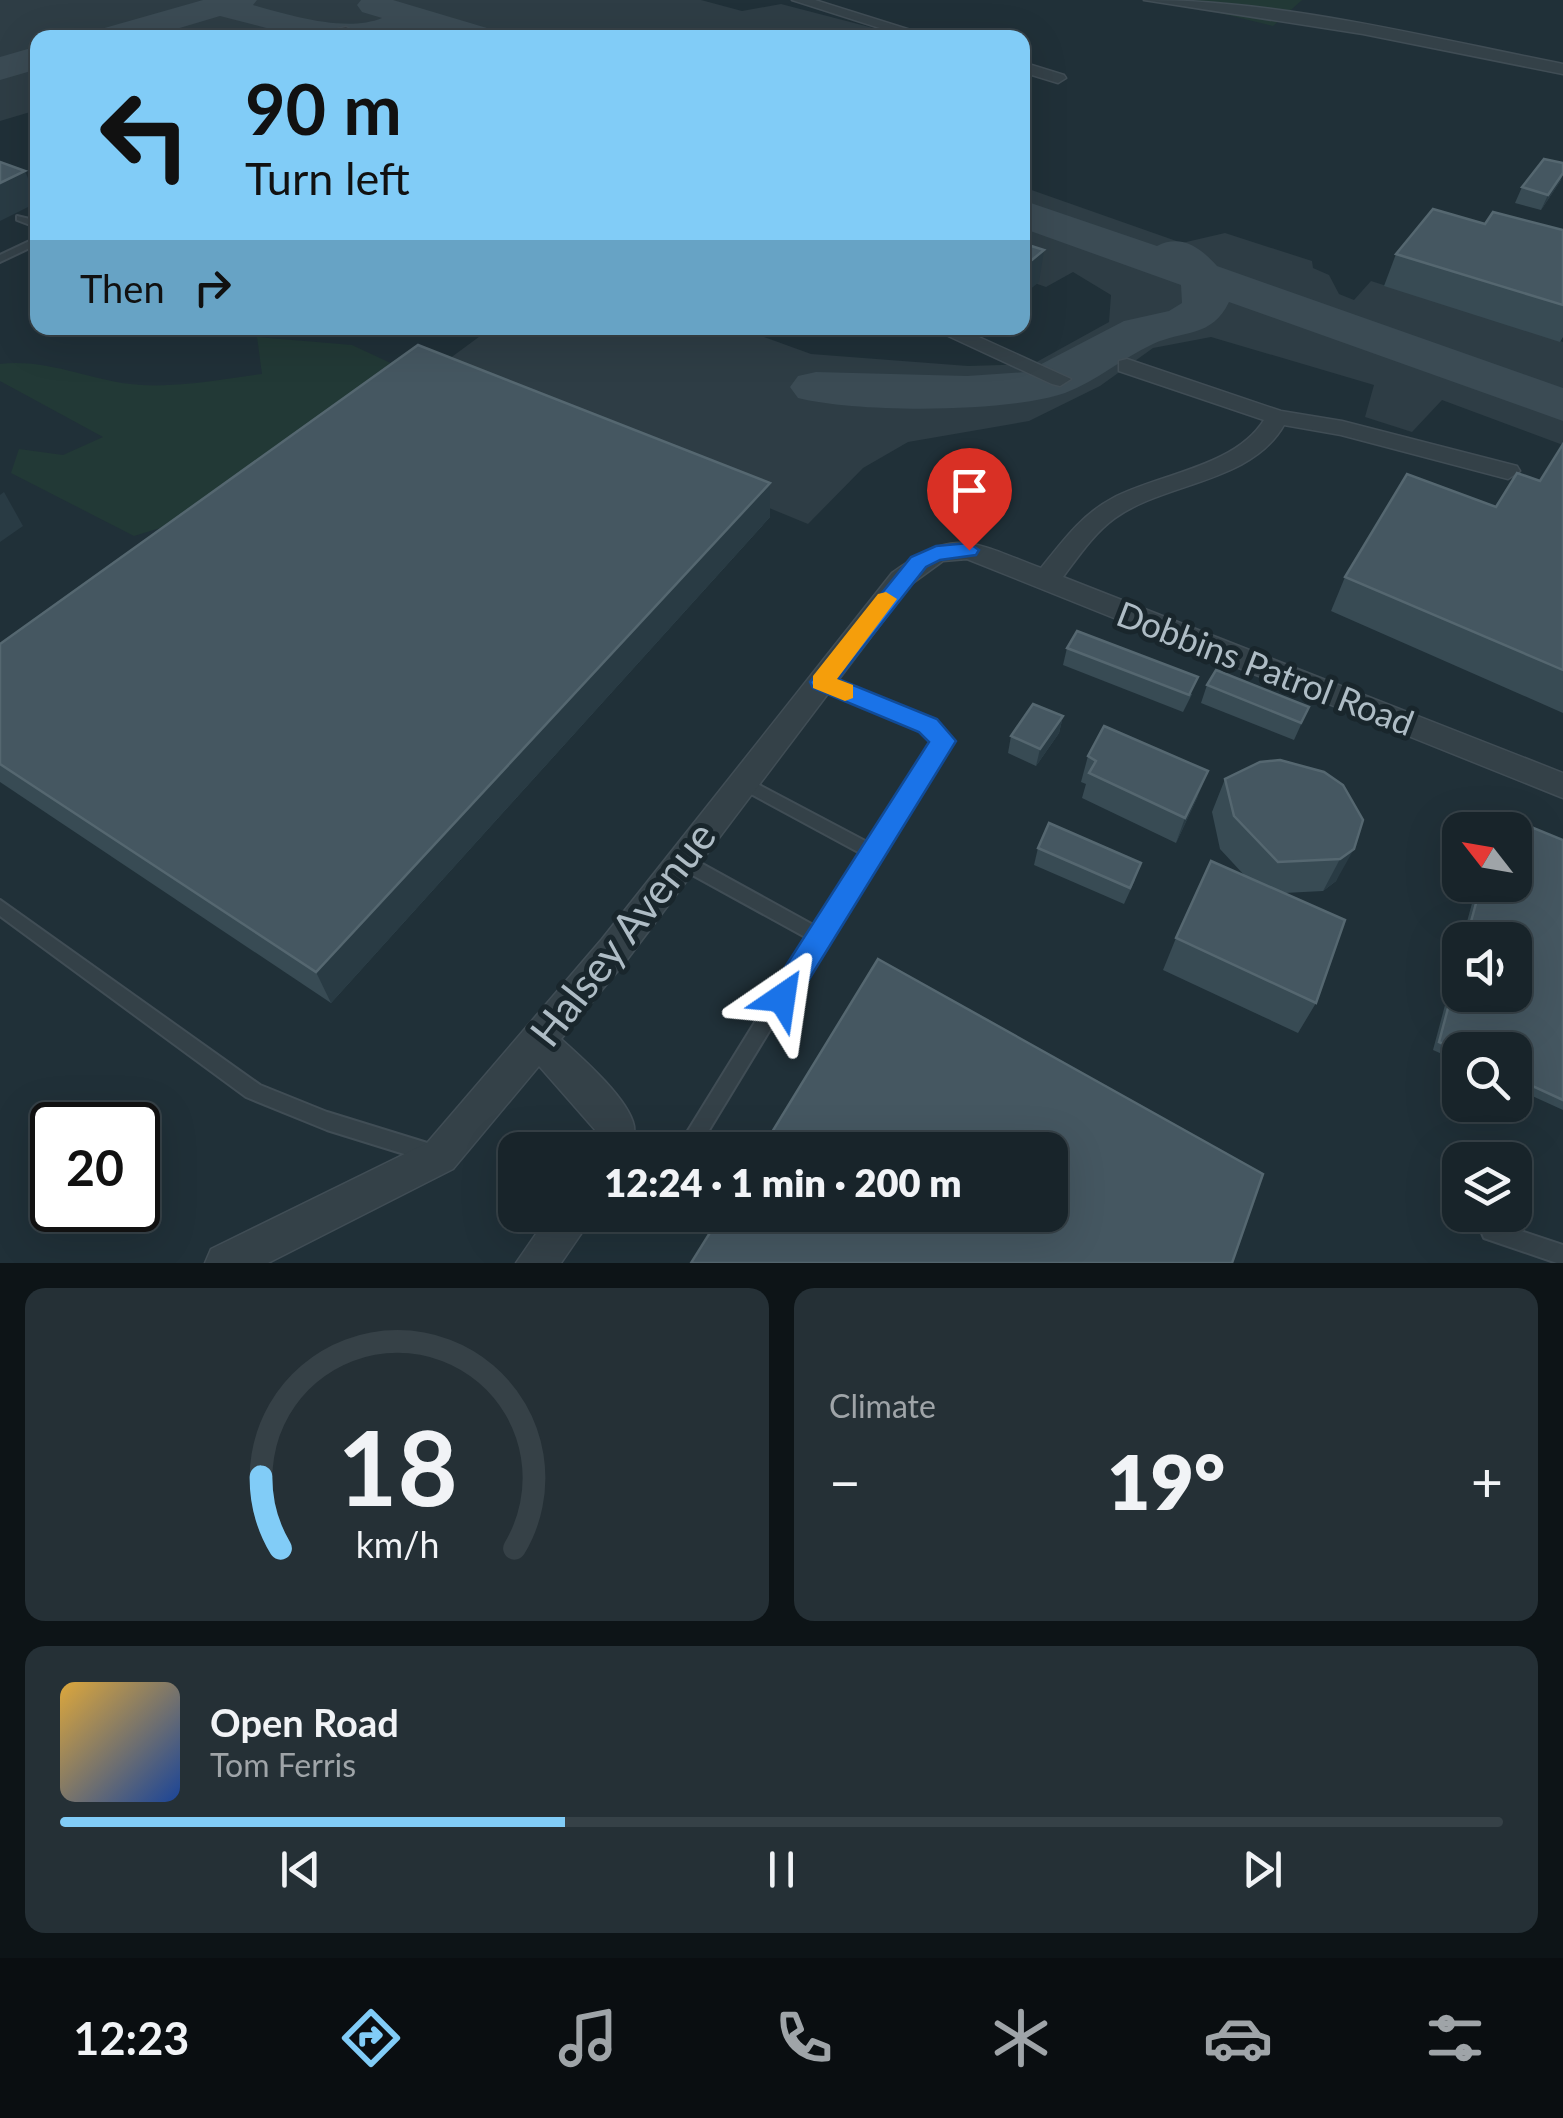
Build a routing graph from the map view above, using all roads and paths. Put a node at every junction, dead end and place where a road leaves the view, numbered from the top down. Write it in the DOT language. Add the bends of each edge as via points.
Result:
graph roads {
  1 [pos="798,0"];
  2 [pos="1151,0"];
  3 [pos="901,30"];
  4 [pos="1030,69"];
  5 [pos="1563,69"];
  6 [pos="1058,78"];
  7 [pos="20,218"];
  8 [pos="30,222"];
  9 [pos="30,244"];
  10 [pos="0,259"];
  11 [pos="959,335"];
  12 [pos="1128,366"];
  13 [pos="1060,378"];
  14 [pos="1277,417"];
  15 [pos="1508,471"];
  16 [pos="969,550"];
  17 [pos="1044,582"];
  18 [pos="822,682"];
  19 [pos="743,784"];
  20 [pos="1563,786"];
  21 [pos="870,851"];
  22 [pos="682,860"];
  23 [pos="0,907"];
  24 [pos="820,937"];
  25 [pos="539,1042"];
  26 [pos="614,1132"];
  27 [pos="697,1132"];
  28 [pos="440,1156"];
  29 [pos="561,1232"];
  30 [pos="1497,1232"];
  31 [pos="1563,1255"];
  32 [pos="225,1263"];
  33 [pos="536,1263"];
  1 -- 3 [label="street"];
  2 -- 5 [label="street" via="1363,29"];
  4 -- 6 [label="street"];
  7 -- 8 [label="lane"];
  9 -- 10 [label="lane"];
  11 -- 13 [label="street"];
  12 -- 14 [label="street"];
  14 -- 15 [label="street"];
  14 -- 17 [label="street" via="1274,429 1247,449 1107,511"];
  16 -- 17 [label="street, Dobbins Patrol Road"];
  16 -- 18 [label="street, Halsey Avenue" via="918,562"];
  17 -- 20 [label="street, Dobbins Patrol Road"];
  18 -- 19 [label="street, Halsey Avenue"];
  18 -- 21 [label="lane" via="928,726 943,741"];
  19 -- 21 [label="lane"];
  19 -- 22 [label="street, Halsey Avenue"];
  21 -- 24 [label="lane"];
  22 -- 24 [label="lane"];
  22 -- 25 [label="street, Halsey Avenue"];
  23 -- 28 [label="lane" via="253,1091"];
  24 -- 27 [label="lane"];
  25 -- 26 [label="street" via="579,1080"];
  25 -- 28 [label="street, Halsey Avenue"];
  28 -- 32 [label="street, Halsey Avenue"];
  29 -- 33 [label="street"];
  30 -- 31 [label="lane"];
}
